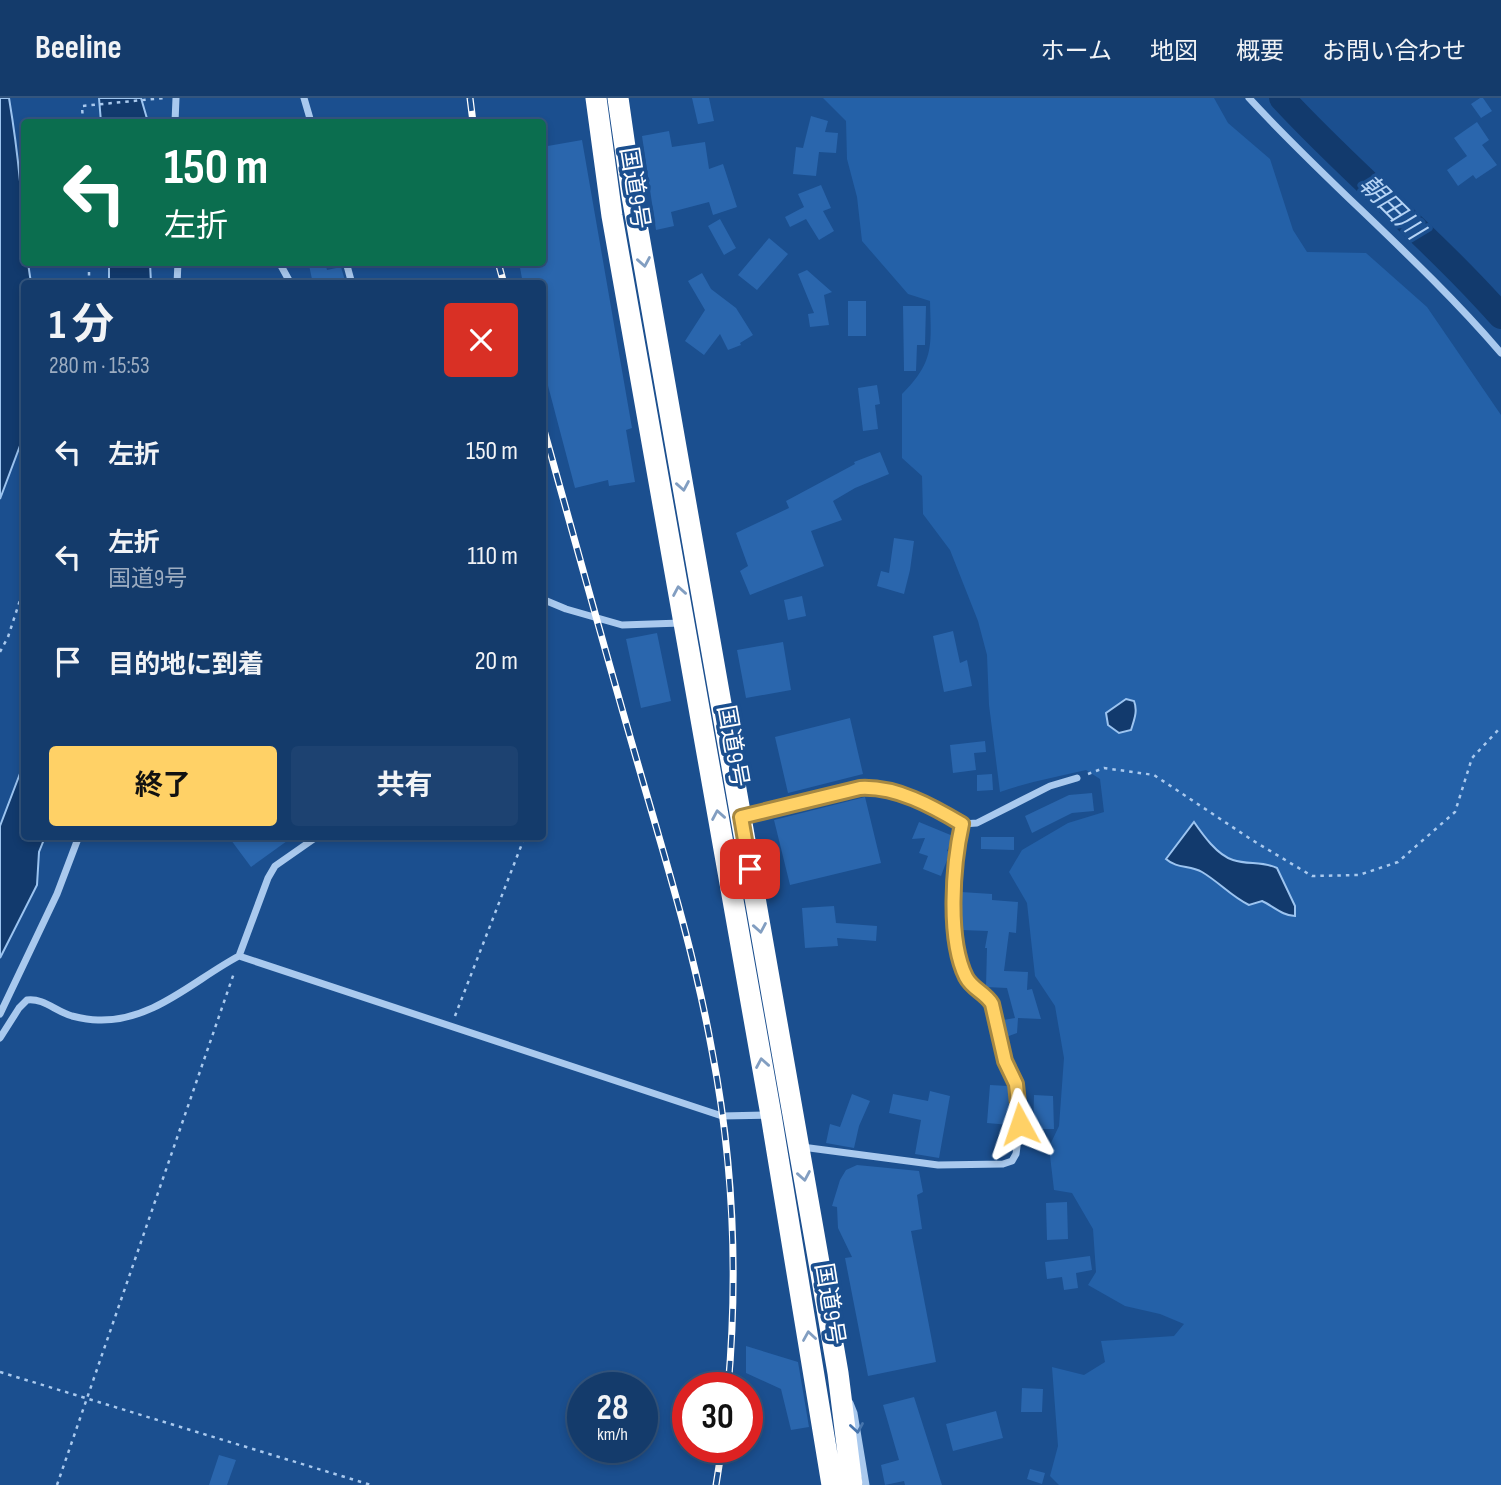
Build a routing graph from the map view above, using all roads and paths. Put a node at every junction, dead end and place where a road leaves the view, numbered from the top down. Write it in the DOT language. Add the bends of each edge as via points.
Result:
graph roads {
  1 [pos="164,98"];
  2 [pos="176,98"];
  3 [pos="304,98"];
  4 [pos="596,98"];
  5 [pos="618,98"];
  6 [pos="1249,98"];
  7 [pos="83,119"];
  8 [pos="175,119"];
  9 [pos="310,119"];
  10 [pos="1501,353"];
  11 [pos="21,597"];
  12 [pos="546,600"];
  13 [pos="684,622"];
  14 [pos="0,652"];
  15 [pos="1501,727"];
  16 [pos="1077,778"];
  17 [pos="741,817"];
  18 [pos="962,824"];
  19 [pos="77,840"];
  20 [pos="312,840"];
  21 [pos="524,840"];
  22 [pos="239,956"];
  23 [pos="0,1014"];
  24 [pos="451,1026"];
  25 [pos="0,1038"];
  26 [pos="771,1115"];
  27 [pos="798,1147"];
  28 [pos="0,1371"];
  29 [pos="838,1373"];
  30 [pos="88,1399"];
  31 [pos="57,1485"];
  32 [pos="371,1485"];
  33 [pos="832,1485"];
  34 [pos="852,1485"];
  35 [pos="866,1485"];
  1 -- 7 [label="path" via="82,106"];
  2 -- 8 [label="street"];
  3 -- 9 [label="street"];
  13 -- 4 [label="highway, 国道9号, one-way" via="612,216"];
  5 -- 17 [label="highway, 国道9号, one-way"];
  6 -- 10 [label="street"];
  11 -- 14 [label="path"];
  12 -- 13 [label="street" via="622,625"];
  26 -- 13 [label="highway, 国道9号, one-way"];
  15 -- 16 [label="path" via="1472,758 1455,811 1398,862 1359,875 1312,876 1154,775 1104,768"];
  16 -- 18 [label="street" via="1050,786 977,822"];
  17 -- 18 [label="street" via="877,787"];
  17 -- 27 [label="highway, 国道9号, one-way"];
  18 -- 27 [label="street" via="954,908 958,953 967,979 992,1004 1005,1061 1016,1084 1020,1124 1016,1154 1003,1164 938,1165"];
  19 -- 23 [label="street"];
  20 -- 22 [label="street" via="275,866"];
  21 -- 24 [label="path"];
  22 -- 24 [label="street"];
  22 -- 25 [label="street" via="162,1004 127,1016 100,1020 71,1016 37,999 27,1000"];
  22 -- 30 [label="path"];
  24 -- 26 [label="street" via="722,1116"];
  33 -- 26 [label="highway, 国道9号, one-way"];
  27 -- 29 [label="highway, 国道9号, one-way"];
  28 -- 30 [label="path"];
  29 -- 34 [label="highway, 国道9号"];
  29 -- 35 [label="street, one-way" via="855,1413"];
  30 -- 31 [label="path"];
  30 -- 32 [label="path"];
}
